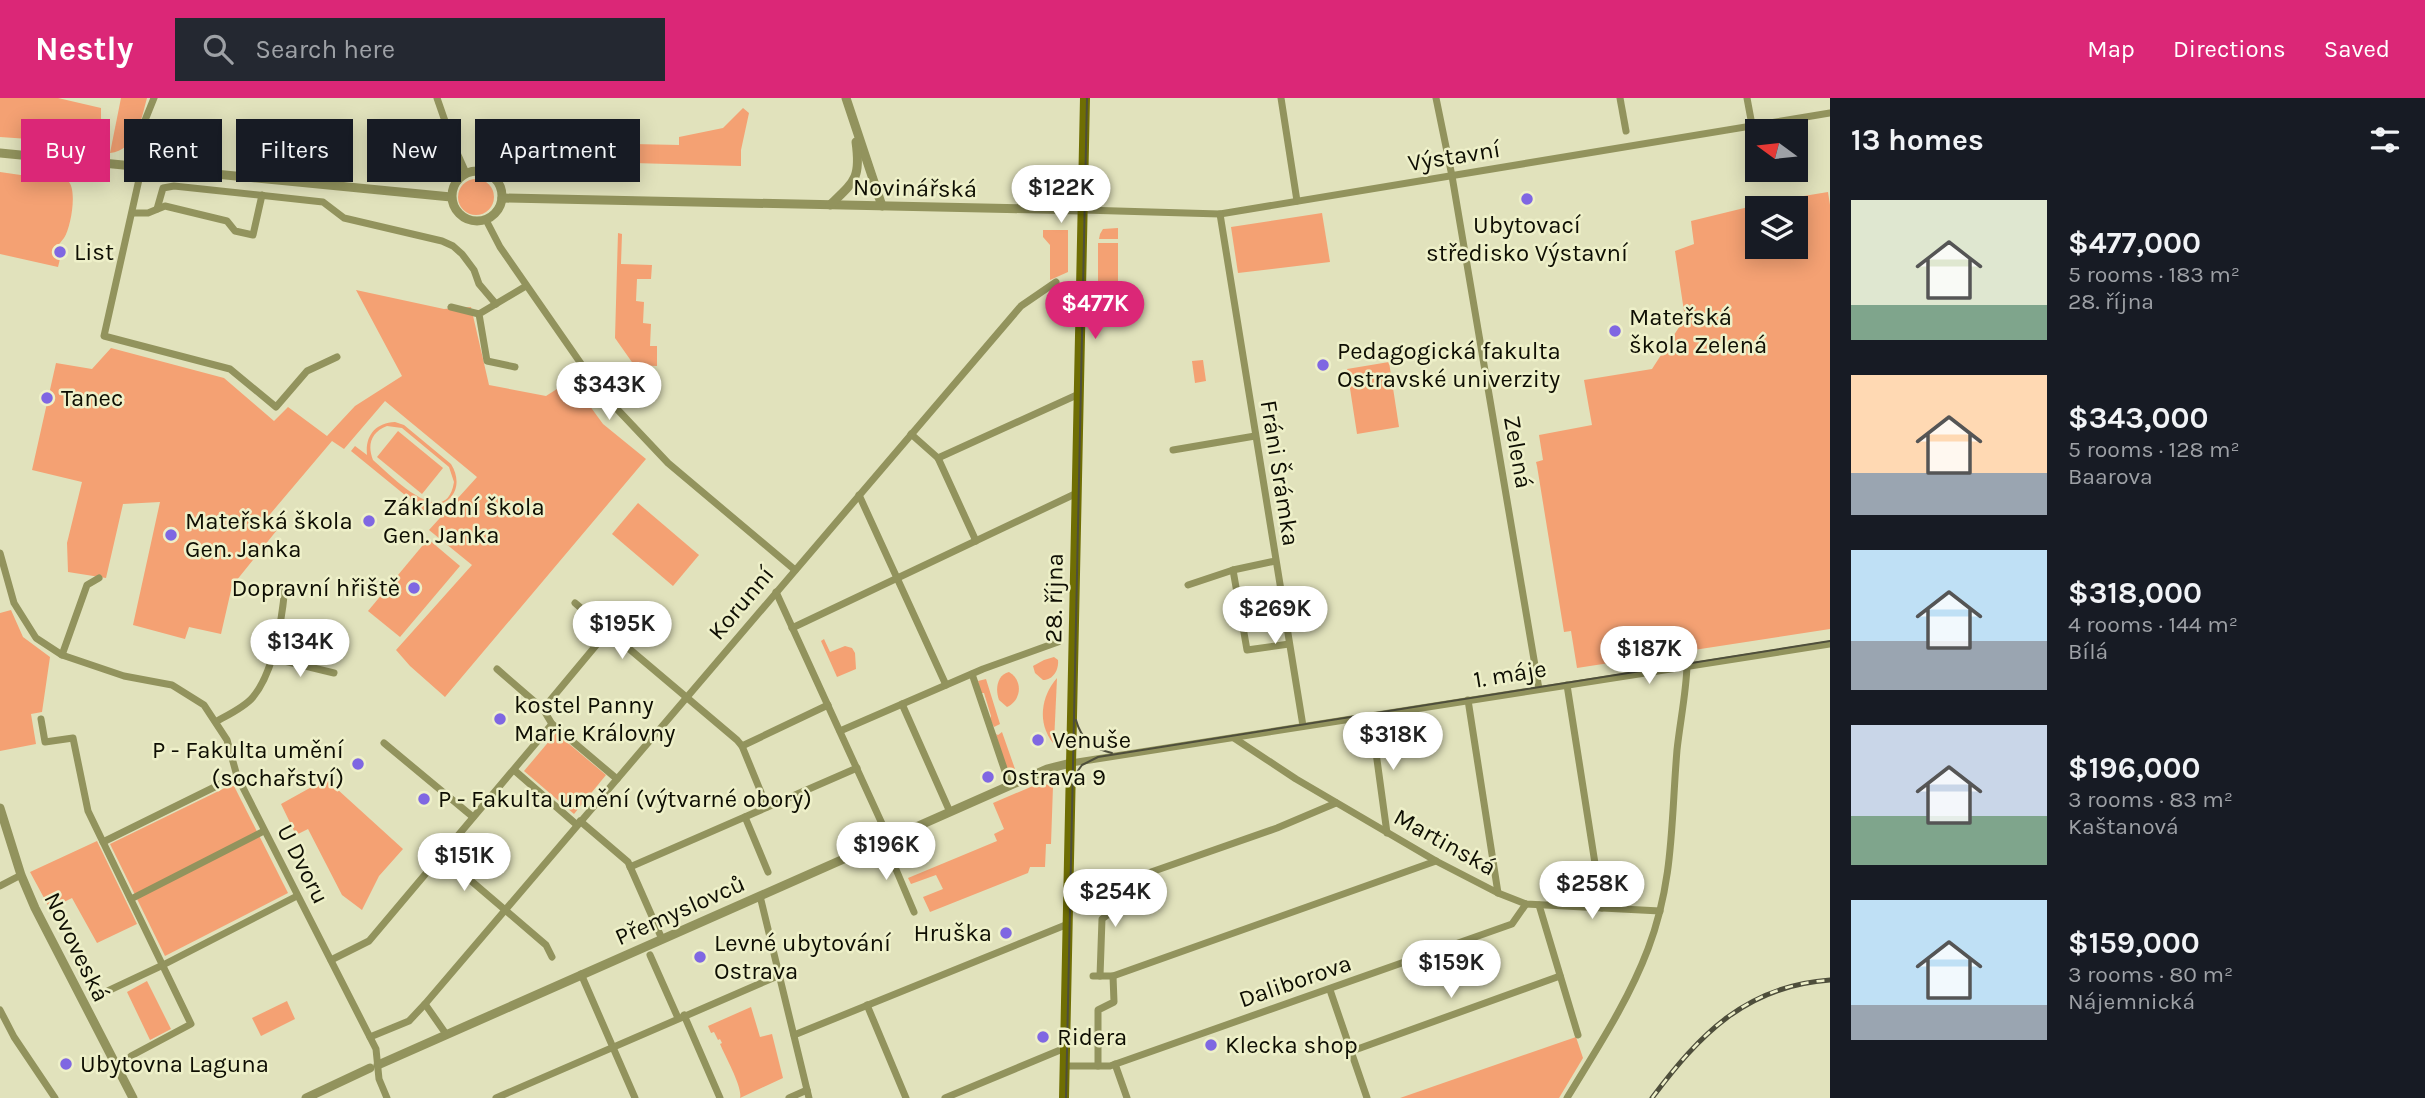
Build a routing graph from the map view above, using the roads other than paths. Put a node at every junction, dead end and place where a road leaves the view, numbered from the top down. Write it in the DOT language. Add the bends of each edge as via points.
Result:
graph roads {
  1 [pos="154,98"];
  2 [pos="437,98"];
  3 [pos="846,98"];
  4 [pos="1085,98"];
  5 [pos="1281,98"];
  6 [pos="1436,98"];
  7 [pos="1620,98"];
  8 [pos="1747,98"];
  9 [pos="851,113"];
  10 [pos="1830,113"];
  11 [pos="145,119"];
  12 [pos="1751,119"];
  13 [pos="1791,119"];
  14 [pos="1745,126"];
  15 [pos="1626,131"];
  16 [pos="0,153"];
  17 [pos="124,164"];
  18 [pos="466,173"];
  19 [pos="222,174"];
  20 [pos="1452,176"];
  21 [pos="139,182"];
  22 [pos="262,195"];
  23 [pos="451,197"];
  24 [pos="502,198"];
  25 [pos="1297,201"];
  26 [pos="830,205"];
  27 [pos="882,206"];
  28 [pos="158,209"];
  29 [pos="1083,210"];
  30 [pos="133,213"];
  31 [pos="1220,214"];
  32 [pos="486,220"];
  33 [pos="1056,282"];
  34 [pos="526,286"];
  35 [pos="496,304"];
  36 [pos="451,307"];
  37 [pos="479,314"];
  38 [pos="337,357"];
  39 [pos="515,367"];
  40 [pos="1079,394"];
  41 [pos="911,434"];
  42 [pos="1255,436"];
  43 [pos="1172,450"];
  44 [pos="938,458"];
  45 [pos="1077,493"];
  46 [pos="859,495"];
  47 [pos="976,541"];
  48 [pos="0,553"];
  49 [pos="1275,561"];
  50 [pos="795,570"];
  51 [pos="1233,570"];
  52 [pos="99,578"];
  53 [pos="896,579"];
  54 [pos="1188,585"];
  55 [pos="285,587"];
  56 [pos="776,592"];
  57 [pos="575,603"];
  58 [pos="792,628"];
  59 [pos="608,631"];
  60 [pos="1058,642"];
  61 [pos="1289,644"];
  62 [pos="1830,644"];
  63 [pos="62,655"];
  64 [pos="272,657"];
  65 [pos="1687,666"];
  66 [pos="497,669"];
  67 [pos="334,673"];
  68 [pos="972,674"];
  69 [pos="946,685"];
  70 [pos="1567,685"];
  71 [pos="1539,689"];
  72 [pos="687,697"];
  73 [pos="1468,701"];
  74 [pos="902,704"];
  75 [pos="828,705"];
  76 [pos="544,709"];
  77 [pos="1371,716"];
  78 [pos="41,719"];
  79 [pos="217,722"];
  80 [pos="552,724"];
  81 [pos="1303,726"];
  82 [pos="840,731"];
  83 [pos="1234,737"];
  84 [pos="384,743"];
  85 [pos="742,746"];
  86 [pos="1071,763"];
  87 [pos="857,768"];
  88 [pos="514,770"];
  89 [pos="237,776"];
  90 [pos="617,779"];
  91 [pos="1010,786"];
  92 [pos="1336,803"];
  93 [pos="767,807"];
  94 [pos="0,808"];
  95 [pos="950,812"];
  96 [pos="473,817"];
  97 [pos="745,817"];
  98 [pos="579,823"];
  99 [pos="264,831"];
  100 [pos="1387,833"];
  101 [pos="886,840"];
  102 [pos="103,842"];
  103 [pos="442,856"];
  104 [pos="1436,861"];
  105 [pos="630,867"];
  106 [pos="768,872"];
  107 [pos="21,875"];
  108 [pos="0,886"];
  109 [pos="1499,893"];
  110 [pos="297,896"];
  111 [pos="760,896"];
  112 [pos="131,899"];
  113 [pos="1526,904"];
  114 [pos="1539,905"];
  115 [pos="1602,908"];
  116 [pos="504,909"];
  117 [pos="1660,911"];
  118 [pos="914,912"];
  119 [pos="1068,924"];
  120 [pos="662,939"];
  121 [pos="650,955"];
  122 [pos="552,957"];
  123 [pos="331,960"];
  124 [pos="163,965"];
  125 [pos="581,974"];
  126 [pos="780,975"];
  127 [pos="1113,976"];
  128 [pos="1560,976"];
  129 [pos="1330,990"];
  130 [pos="97,996"];
  131 [pos="425,1004"];
  132 [pos="867,1006"];
  133 [pos="0,1010"];
  134 [pos="681,1017"];
  135 [pos="446,1034"];
  136 [pos="794,1035"];
  137 [pos="1578,1035"];
  138 [pos="370,1037"];
  139 [pos="612,1047"];
  140 [pos="1065,1048"];
  141 [pos="1352,1051"];
  142 [pos="131,1056"];
  143 [pos="1115,1064"];
  144 [pos="374,1066"];
  145 [pos="1065,1066"];
  146 [pos="1098,1066"];
  147 [pos="808,1094"];
  148 [pos="506,1096"];
  149 [pos="55,1098"];
  150 [pos="133,1098"];
  151 [pos="306,1098"];
  152 [pos="387,1098"];
  153 [pos="496,1098"];
  154 [pos="635,1098"];
  155 [pos="720,1098"];
  156 [pos="789,1098"];
  157 [pos="906,1098"];
  158 [pos="946,1098"];
  159 [pos="1064,1098"];
  160 [pos="1127,1098"];
  161 [pos="1367,1098"];
  162 [pos="1567,1098"];
  1 -- 11 [label="street"];
  2 -- 18 [label="street"];
  3 -- 9 [label="street"];
  4 -- 29 [label="main road, 28. října"];
  5 -- 25 [label="street"];
  6 -- 20 [label="street, Zelená"];
  7 -- 15 [label="street"];
  8 -- 12 [label="street"];
  9 -- 26 [label="street, Novinářská" via="859,165 856,178"];
  9 -- 27 [label="street"];
  10 -- 13 [label="street, Výstavní"];
  14 -- 20 [label="street, Výstavní"];
  16 -- 17 [label="street"];
  18 -- 23 [label="street" via="455,182"];
  18 -- 24 [label="street" via="480,171 492,176"];
  19 -- 23 [label="street"];
  20 -- 25 [label="street, Výstavní"];
  20 -- 71 [label="street, Zelená"];
  21 -- 30 [label="street"];
  22 -- 28 [label="street" via="169,186 161,192"];
  22 -- 28 [label="street" via="253,235 235,231 228,220 165,206"];
  22 -- 35 [label="street" via="323,202 344,218 453,246"];
  23 -- 32 [label="street" via="462,218"];
  24 -- 26 [label="street, Novinářská"];
  24 -- 32 [label="street" via="499,209"];
  25 -- 31 [label="street, Výstavní"];
  26 -- 27 [label="street, Novinářská"];
  27 -- 29 [label="street, Novinářská"];
  28 -- 30 [label="street"];
  29 -- 31 [label="street, Výstavní"];
  29 -- 40 [label="main road, 28. října"];
  30 -- 38 [label="street" via="104,336 230,369 276,407 307,371"];
  31 -- 42 [label="street, Fráni Šrámka"];
  32 -- 34 [label="street"];
  33 -- 41 [label="street, Korunní" via="1021,306"];
  34 -- 35 [label="street"];
  34 -- 50 [label="street" via="600,391 634,428 668,463"];
  35 -- 37 [label="street"];
  36 -- 37 [label="street"];
  37 -- 39 [label="street" via="487,361"];
  40 -- 44 [label="street"];
  40 -- 45 [label="main road, 28. října"];
  41 -- 44 [label="street"];
  41 -- 46 [label="street, Korunní"];
  42 -- 43 [label="street"];
  42 -- 49 [label="street, Fráni Šrámka"];
  44 -- 47 [label="street"];
  45 -- 47 [label="street"];
  45 -- 86 [label="main road, 28. října"];
  46 -- 50 [label="street, Korunní"];
  46 -- 53 [label="street"];
  47 -- 53 [label="street"];
  48 -- 63 [label="street" via="14,603 25,622 36,638"];
  49 -- 51 [label="street"];
  49 -- 61 [label="street, Fráni Šrámka"];
  50 -- 56 [label="street, Korunní"];
  51 -- 54 [label="street"];
  51 -- 61 [label="street" via="1247,650"];
  52 -- 63 [label="street" via="87,585"];
  53 -- 58 [label="street"];
  53 -- 69 [label="street"];
  55 -- 64 [label="street"];
  56 -- 58 [label="street"];
  56 -- 72 [label="street, Korunní"];
  57 -- 59 [label="street"];
  58 -- 75 [label="street"];
  59 -- 72 [label="street"];
  59 -- 76 [label="street"];
  60 -- 68 [label="street"];
  61 -- 81 [label="street, Fráni Šrámka"];
  62 -- 65 [label="street, 1. máje"];
  63 -- 79 [label="street" via="124,676 172,685 204,705"];
  64 -- 67 [label="street"];
  64 -- 79 [label="street" via="253,699"];
  65 -- 70 [label="street, 1. máje"];
  65 -- 117 [label="street" via="1672,845"];
  66 -- 76 [label="street"];
  68 -- 69 [label="street"];
  68 -- 91 [label="street"];
  69 -- 74 [label="street"];
  70 -- 71 [label="street, 1. máje"];
  70 -- 115 [label="street"];
  71 -- 73 [label="street, 1. máje"];
  72 -- 85 [label="street"];
  72 -- 90 [label="street, Korunní"];
  73 -- 77 [label="street, 1. máje"];
  73 -- 109 [label="street"];
  74 -- 82 [label="street"];
  74 -- 95 [label="street"];
  75 -- 82 [label="street"];
  75 -- 85 [label="street"];
  76 -- 80 [label="street"];
  77 -- 81 [label="street, 1. máje"];
  77 -- 100 [label="street"];
  78 -- 102 [label="street" via="45,742 74,738 88,811"];
  79 -- 89 [label="street, U Dvoru"];
  80 -- 88 [label="street"];
  80 -- 90 [label="street"];
  81 -- 83 [label="street, 1. máje"];
  82 -- 87 [label="street"];
  83 -- 86 [label="street, 1. máje"];
  83 -- 92 [label="street, Martinská"];
  84 -- 96 [label="street"];
  85 -- 93 [label="street"];
  86 -- 91 [label="street, Přemyslovců"];
  86 -- 119 [label="main road, 28. října"];
  87 -- 93 [label="street"];
  87 -- 101 [label="street"];
  88 -- 96 [label="street"];
  88 -- 98 [label="street"];
  89 -- 99 [label="street, U Dvoru"];
  89 -- 102 [label="street"];
  90 -- 98 [label="street, Korunní"];
  91 -- 95 [label="street, Přemyslovců"];
  92 -- 100 [label="street, Martinská"];
  92 -- 127 [label="street" via="1114,885 1113,911 1102,919 1096,976"];
  93 -- 97 [label="street"];
  94 -- 107 [label="street, Novoveská"];
  95 -- 101 [label="street, Přemyslovců"];
  96 -- 103 [label="street"];
  97 -- 105 [label="street"];
  97 -- 106 [label="street"];
  98 -- 105 [label="street"];
  98 -- 116 [label="street, Korunní"];
  99 -- 110 [label="street, U Dvoru"];
  99 -- 112 [label="street"];
  100 -- 104 [label="street, Martinská"];
  101 -- 111 [label="street, Přemyslovců"];
  101 -- 118 [label="street"];
  102 -- 112 [label="street"];
  103 -- 116 [label="street"];
  103 -- 123 [label="street" via="369,941"];
  104 -- 109 [label="street, Martinská"];
  104 -- 127 [label="street"];
  105 -- 120 [label="street"];
  107 -- 108 [label="street"];
  107 -- 150 [label="street, Novoveská" via="49,939"];
  109 -- 113 [label="street, Martinská"];
  110 -- 123 [label="street, U Dvoru"];
  110 -- 124 [label="street"];
  111 -- 120 [label="street, Přemyslovců"];
  111 -- 126 [label="street"];
  112 -- 124 [label="street"];
  113 -- 114 [label="street, Martinská"];
  113 -- 129 [label="street, Daliborova" via="1512,925"];
  114 -- 115 [label="street, Martinská"];
  114 -- 128 [label="street"];
  115 -- 117 [label="street, Martinská"];
  116 -- 122 [label="street" via="546,945"];
  116 -- 131 [label="street, Korunní"];
  117 -- 162 [label="street" via="1635,981"];
  119 -- 132 [label="street"];
  119 -- 140 [label="main road, 28. října"];
  120 -- 125 [label="street, Přemyslovců"];
  121 -- 134 [label="street"];
  123 -- 138 [label="street, U Dvoru"];
  124 -- 130 [label="street"];
  124 -- 142 [label="street" via="191,1024"];
  125 -- 135 [label="street, Přemyslovců"];
  125 -- 139 [label="street"];
  126 -- 134 [label="street"];
  126 -- 136 [label="street"];
  127 -- 146 [label="street" via="1114,1002 1098,1010"];
  128 -- 137 [label="street"];
  128 -- 141 [label="street"];
  129 -- 141 [label="street"];
  129 -- 143 [label="street, Daliborova"];
  131 -- 135 [label="street"];
  131 -- 138 [label="street, Korunní" via="409,1021"];
  132 -- 136 [label="street"];
  132 -- 157 [label="street"];
  133 -- 149 [label="street"];
  134 -- 139 [label="street"];
  134 -- 155 [label="street"];
  135 -- 144 [label="street, Přemyslovců"];
  136 -- 147 [label="street"];
  138 -- 144 [label="street, U Dvoru" via="376,1049"];
  139 -- 148 [label="street"];
  139 -- 154 [label="street"];
  140 -- 145 [label="main road, 28. října"];
  140 -- 158 [label="street"];
  141 -- 161 [label="street"];
  143 -- 146 [label="street, Daliborova"];
  143 -- 160 [label="street"];
  144 -- 151 [label="street, Přemyslovců"];
  144 -- 152 [label="street, U Dvoru"];
  145 -- 146 [label="street, Daliborova"];
  145 -- 159 [label="main road, 28. října"];
  147 -- 156 [label="street"];
  148 -- 153 [label="street"];
}
